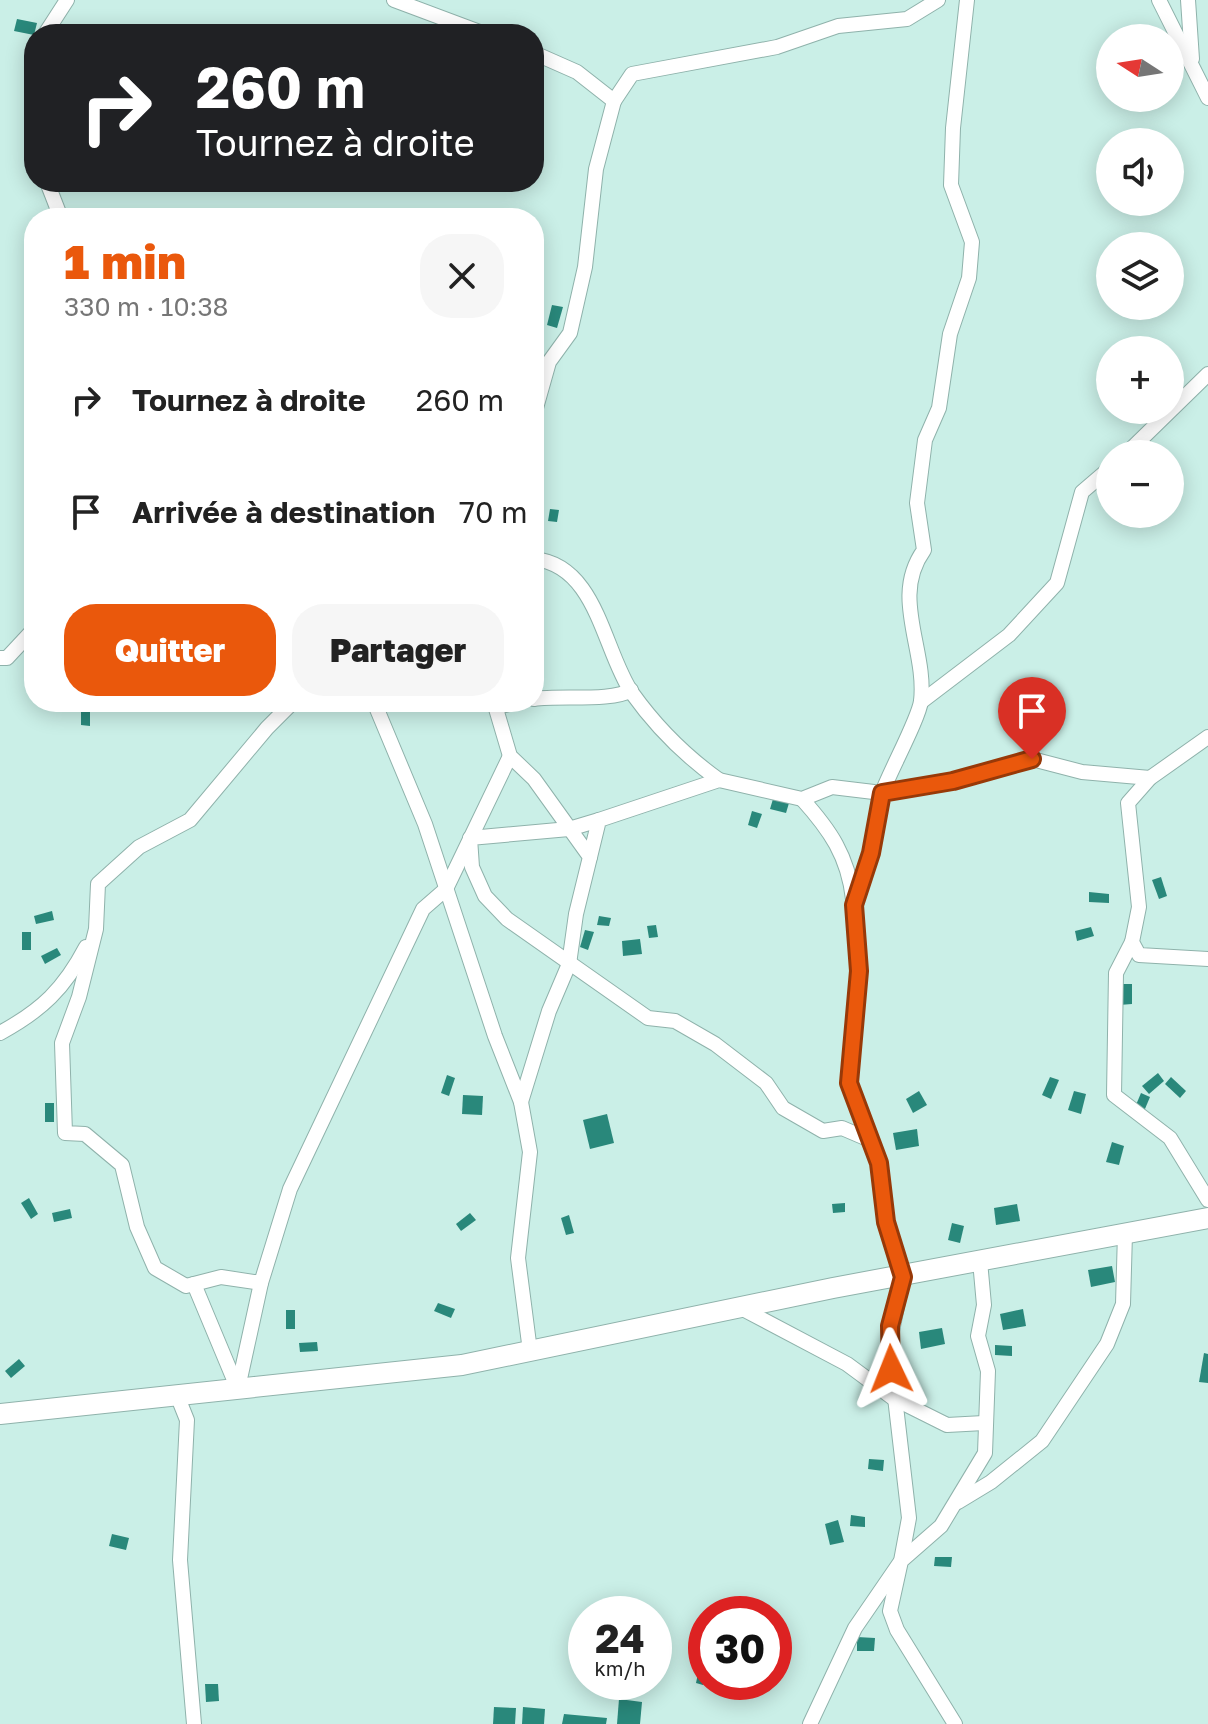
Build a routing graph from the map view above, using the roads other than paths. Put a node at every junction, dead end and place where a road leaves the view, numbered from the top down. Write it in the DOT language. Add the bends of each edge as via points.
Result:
graph roads {
  1 [pos="68,0"];
  2 [pos="394,0"];
  3 [pos="938,0"];
  4 [pos="967,0"];
  5 [pos="1159,0"];
  6 [pos="1188,0"];
  7 [pos="52,24"];
  8 [pos="458,24"];
  9 [pos="544,57"];
  10 [pos="1193,67"];
  11 [pos="1208,98"];
  12 [pos="614,101"];
  13 [pos="549,362"];
  14 [pos="544,365"];
  15 [pos="1208,374"];
  16 [pos="544,380"];
  17 [pos="1140,440"];
  18 [pos="1096,480"];
  19 [pos="544,562"];
  20 [pos="24,639"];
  21 [pos="2,662"];
  22 [pos="631,690"];
  23 [pos="544,697"];
  24 [pos="921,702"];
  25 [pos="283,712"];
  26 [pos="378,712"];
  27 [pos="497,712"];
  28 [pos="1208,737"];
  29 [pos="510,756"];
  30 [pos="1150,778"];
  31 [pos="719,780"];
  32 [pos="882,793"];
  33 [pos="802,799"];
  34 [pos="599,820"];
  35 [pos="569,829"];
  36 [pos="470,838"];
  37 [pos="590,857"];
  38 [pos="446,889"];
  39 [pos="854,905"];
  40 [pos="96,929"];
  41 [pos="1132,942"];
  42 [pos="1208,959"];
  43 [pos="569,964"];
  44 [pos="0,1033"];
  45 [pos="521,1102"];
  46 [pos="870,1140"];
  47 [pos="1208,1200"];
  48 [pos="1208,1218"];
  49 [pos="1125,1233"];
  50 [pos="980,1261"];
  51 [pos="903,1277"];
  52 [pos="261,1283"];
  53 [pos="194,1284"];
  54 [pos="739,1307"];
  55 [pos="530,1351"];
  56 [pos="238,1388"];
  57 [pos="177,1395"];
  58 [pos="893,1398"];
  59 [pos="0,1414"];
  60 [pos="984,1423"];
  61 [pos="957,1502"];
  62 [pos="901,1561"];
  63 [pos="194,1724"];
  64 [pos="810,1724"];
  65 [pos="955,1724"];
  1 -- 7 [label="street"];
  2 -- 8 [label="street"];
  3 -- 12 [label="street" via="907,19 838,26 777,47 632,74"];
  4 -- 24 [label="street" via="951,185 972,242 969,278 950,334 939,408 925,440 917,503 924,550 913,566 907,609 915,631"];
  5 -- 10 [label="street"];
  6 -- 10 [label="street"];
  9 -- 12 [label="street" via="577,72"];
  10 -- 11 [label="street"];
  12 -- 13 [label="street" via="596,169 585,267 570,333"];
  13 -- 14 [label="street"];
  13 -- 16 [label="street"];
  15 -- 17 [label="street"];
  18 -- 24 [label="street" via="1082,492 1057,583 1009,635"];
  19 -- 22 [label="street" via="563,568 583,590"];
  20 -- 21 [label="street"];
  22 -- 23 [label="street" via="604,698"];
  22 -- 31 [label="street" via="677,749"];
  24 -- 32 [label="street"];
  25 -- 40 [label="street" via="190,820 139,847 98,884"];
  26 -- 38 [label="street"];
  27 -- 29 [label="street"];
  28 -- 30 [label="street"];
  29 -- 35 [label="street" via="534,779"];
  29 -- 36 [label="street"];
  30 -- 32 [label="street" via="1082,772 1032,759"];
  30 -- 41 [label="street" via="1128,803 1139,907"];
  31 -- 33 [label="street"];
  31 -- 34 [label="street"];
  32 -- 33 [label="street" via="832,787"];
  32 -- 39 [label="street"];
  33 -- 39 [label="street" via="832,833 850,871"];
  34 -- 35 [label="street"];
  34 -- 37 [label="street"];
  35 -- 36 [label="street"];
  35 -- 37 [label="street"];
  36 -- 38 [label="street"];
  36 -- 43 [label="street" via="472,867 485,896 507,919"];
  37 -- 43 [label="street"];
  38 -- 45 [label="street"];
  38 -- 52 [label="street" via="423,909 364,1028 290,1189"];
  39 -- 46 [label="street" via="859,971 849,1083"];
  40 -- 44 [label="street" via="71,976 36,1014"];
  40 -- 53 [label="street" via="62,1043 65,1133 85,1134 122,1165 137,1227 155,1268 186,1286"];
  41 -- 42 [label="street" via="1139,955"];
  41 -- 47 [label="street" via="1116,973 1114,1095 1170,1138"];
  43 -- 45 [label="street"];
  43 -- 46 [label="street" via="648,1018 675,1021 715,1044 766,1083 783,1108 823,1131 842,1128"];
  45 -- 55 [label="street" via="530,1152 518,1258"];
  46 -- 51 [label="street"];
  48 -- 49 [label="main road"];
  49 -- 50 [label="main road"];
  49 -- 61 [label="street" via="1123,1304 1107,1344 1042,1441"];
  50 -- 51 [label="main road"];
  50 -- 60 [label="street" via="984,1305 978,1336 988,1371"];
  51 -- 54 [label="main road"];
  51 -- 58 [label="street" via="889,1335"];
  52 -- 53 [label="street" via="221,1277"];
  52 -- 56 [label="street"];
  53 -- 56 [label="street"];
  54 -- 55 [label="main road"];
  54 -- 58 [label="street" via="847,1364"];
  55 -- 56 [label="main road" via="462,1365"];
  56 -- 57 [label="main road"];
  57 -- 59 [label="main road"];
  57 -- 63 [label="street" via="187,1420 180,1560"];
  58 -- 60 [label="street" via="947,1425"];
  58 -- 62 [label="street" via="909,1518"];
  60 -- 61 [label="street" via="985,1453"];
  61 -- 62 [label="street" via="941,1526"];
  62 -- 64 [label="street" via="855,1628"];
  62 -- 65 [label="street" via="892,1619"];
}
